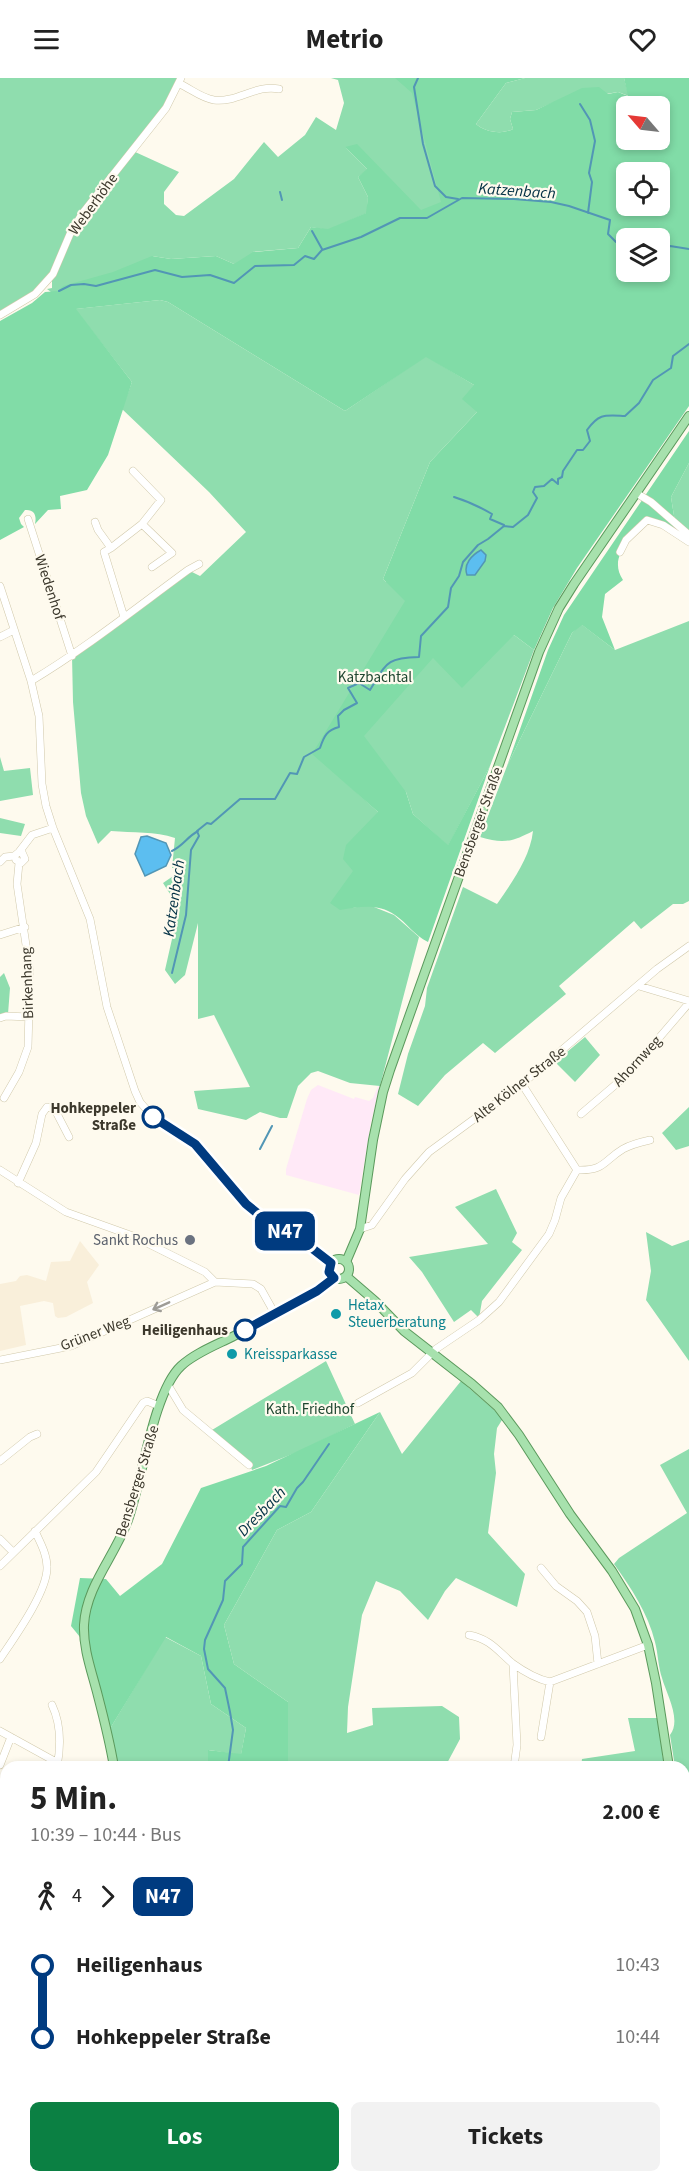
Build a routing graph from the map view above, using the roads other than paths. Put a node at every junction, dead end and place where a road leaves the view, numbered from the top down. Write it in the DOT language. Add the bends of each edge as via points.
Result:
graph roads {
  1 [pos="180,81"];
  2 [pos="279,90"];
  3 [pos="0,315"];
  4 [pos="689,416"];
  5 [pos="133,471"];
  6 [pos="636,493"];
  7 [pos="28,519"];
  8 [pos="95,522"];
  9 [pos="141,524"];
  10 [pos="689,535"];
  11 [pos="689,542"];
  12 [pos="111,548"];
  13 [pos="620,552"];
  14 [pos="199,564"];
  15 [pos="152,567"];
  16 [pos="0,586"];
  17 [pos="124,617"];
  18 [pos="14,630"];
  19 [pos="0,637"];
  20 [pos="72,656"];
  21 [pos="31,681"];
  22 [pos="53,828"];
  23 [pos="21,850"];
  24 [pos="14,856"];
  25 [pos="0,861"];
  26 [pos="19,863"];
  27 [pos="25,927"];
  28 [pos="0,935"];
  29 [pos="689,946"];
  30 [pos="639,986"];
  31 [pos="689,1002"];
  32 [pos="29,1017"];
  33 [pos="0,1018"];
  34 [pos="522,1084"];
  35 [pos="4,1098"];
  36 [pos="581,1114"];
  37 [pos="69,1137"];
  38 [pos="650,1140"];
  39 [pos="0,1170"];
  40 [pos="578,1170"];
  41 [pos="18,1183"];
  42 [pos="360,1229"];
  43 [pos="346,1262"];
  44 [pos="331,1263"];
  45 [pos="346,1276"];
  46 [pos="334,1278"];
  47 [pos="214,1282"];
  48 [pos="275,1314"];
  49 [pos="432,1354"];
  50 [pos="0,1360"];
  51 [pos="168,1384"];
  52 [pos="358,1403"];
  53 [pos="159,1406"];
  54 [pos="37,1434"];
  55 [pos="0,1461"];
  56 [pos="249,1465"];
  57 [pos="35,1531"];
  58 [pos="0,1539"];
  59 [pos="13,1552"];
  60 [pos="0,1566"];
  61 [pos="541,1568"];
  62 [pos="469,1635"];
  63 [pos="648,1645"];
  64 [pos="0,1659"];
  65 [pos="513,1664"];
  66 [pos="598,1664"];
  67 [pos="550,1682"];
  68 [pos="52,1705"];
  69 [pos="0,1731"];
  70 [pos="11,1737"];
  71 [pos="541,1737"];
  72 [pos="2,1761"];
  73 [pos="50,1761"];
  74 [pos="57,1761"];
  75 [pos="113,1761"];
  76 [pos="515,1761"];
  77 [pos="668,1761"];
  1 -- 2 [label="street, Weberhöhe" via="212,100 237,98 268,87"];
  1 -- 3 [label="street, Weberhöhe" via="166,108 82,214 52,274 35,294"];
  4 -- 6 [label="main road, Bensberger Straße"];
  5 -- 9 [label="street" via="161,500"];
  6 -- 10 [label="street"];
  6 -- 42 [label="main road, Bensberger Straße" via="559,608 539,652 386,1081"];
  7 -- 20 [label="street, Wiedenhof"];
  8 -- 12 [label="street"];
  9 -- 12 [label="street"];
  9 -- 15 [label="street" via="172,553"];
  11 -- 13 [label="street" via="647,520 626,540"];
  12 -- 17 [label="street" via="104,552"];
  14 -- 17 [label="street"];
  16 -- 18 [label="street"];
  17 -- 20 [label="street"];
  18 -- 19 [label="street"];
  18 -- 21 [label="street"];
  20 -- 21 [label="street"];
  21 -- 22 [label="street" via="39,716 42,784"];
  22 -- 23 [label="street" via="32,835"];
  22 -- 44 [label="street" via="90,919 107,1007 140,1102 159,1122 195,1144 246,1204"];
  23 -- 24 [label="street"];
  23 -- 26 [label="street, Birkenhang" via="25,857"];
  24 -- 25 [label="street"];
  24 -- 26 [label="street"];
  26 -- 27 [label="street, Birkenhang" via="17,884"];
  27 -- 28 [label="street"];
  27 -- 32 [label="street, Birkenhang"];
  29 -- 30 [label="street, Alte Kölner Straße"];
  30 -- 31 [label="street"];
  30 -- 34 [label="street, Alte Kölner Straße"];
  31 -- 36 [label="street, Ahornweg" via="628,1074"];
  32 -- 33 [label="street"];
  32 -- 35 [label="street, Birkenhang" via="24,1060"];
  34 -- 40 [label="street"];
  34 -- 42 [label="street, Alte Kölner Straße" via="429,1152 372,1225"];
  37 -- 41 [label="street" via="54,1108 47,1107"];
  38 -- 40 [label="street" via="621,1150 599,1168"];
  39 -- 41 [label="street"];
  40 -- 49 [label="street" via="561,1198 549,1234 499,1302"];
  41 -- 47 [label="street" via="66,1212 126,1233 205,1272"];
  42 -- 43 [label="main road, Bensberger Straße"];
  43 -- 44 [label="main road" via="338,1259"];
  43 -- 45 [label="main road"];
  44 -- 46 [label="main road" via="329,1272"];
  45 -- 46 [label="main road"];
  45 -- 49 [label="main road"];
  46 -- 48 [label="main road, Bensberger Straße"];
  47 -- 48 [label="street, Grüner Weg" via="258,1286"];
  47 -- 50 [label="street, Grüner Weg, one-way" via="71,1346"];
  48 -- 51 [label="main road, Bensberger Straße" via="181,1366"];
  49 -- 52 [label="street" via="403,1379"];
  49 -- 63 [label="main road" via="508,1418 625,1590"];
  51 -- 53 [label="main road, Bensberger Straße"];
  51 -- 56 [label="street" via="183,1410"];
  53 -- 57 [label="street" via="147,1401 140,1406 96,1472"];
  53 -- 75 [label="main road, Bensberger Straße" via="129,1520 96,1582 84,1622 84,1642"];
  54 -- 55 [label="street"];
  57 -- 59 [label="street"];
  57 -- 64 [label="street" via="46,1557 47,1577"];
  58 -- 59 [label="street"];
  59 -- 60 [label="street"];
  61 -- 66 [label="street" via="586,1612 595,1636"];
  62 -- 65 [label="street" via="495,1646"];
  63 -- 66 [label="street"];
  63 -- 77 [label="main road"];
  65 -- 67 [label="street"];
  65 -- 76 [label="street"];
  66 -- 67 [label="street"];
  67 -- 71 [label="street"];
  68 -- 74 [label="street" via="58,1718"];
  69 -- 70 [label="street"];
  70 -- 72 [label="street"];
  70 -- 73 [label="street"];
}
